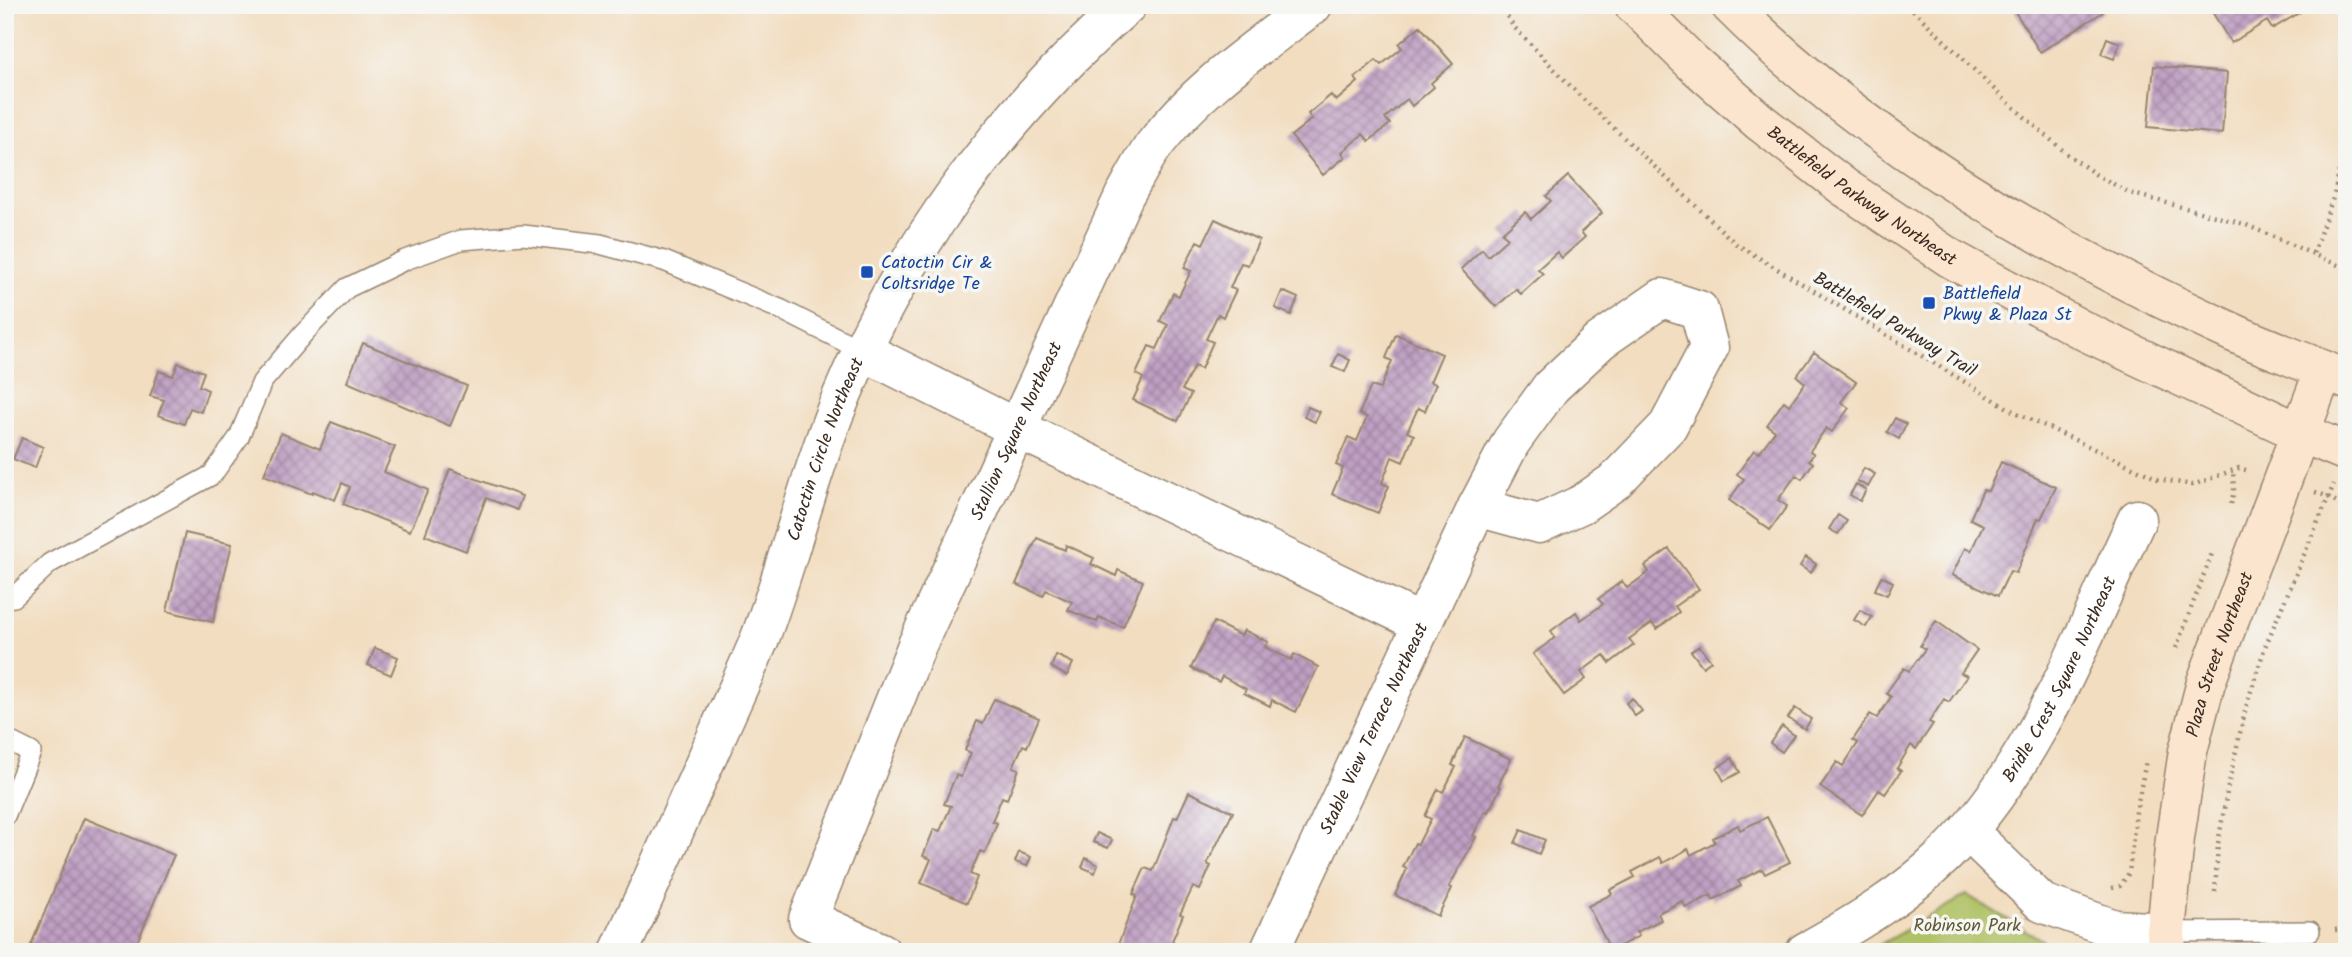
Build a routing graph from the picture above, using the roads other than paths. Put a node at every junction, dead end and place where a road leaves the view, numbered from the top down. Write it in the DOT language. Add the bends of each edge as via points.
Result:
graph roads {
  1 [pos="1127,5"];
  2 [pos="1313,5"];
  3 [pos="1634,5"];
  4 [pos="1730,5"];
  5 [pos="861,350"];
  6 [pos="2335,375"];
  7 [pos="1016,428"];
  8 [pos="2301,433"];
  9 [pos="2347,452"];
  10 [pos="1477,507"];
  11 [pos="2137,519"];
  12 [pos="5,598"];
  13 [pos="1421,623"];
  14 [pos="5,740"];
  15 [pos="5,816"];
  16 [pos="1968,831"];
  17 [pos="2310,931"];
  18 [pos="2167,942"];
  19 [pos="619,952"];
  20 [pos="881,952"];
  21 [pos="1269,952"];
  22 [pos="1805,952"];
  1 -- 5 [label="street, Catoctin Circle Northeast" via="1040,89 990,147 941,215"];
  2 -- 7 [label="street, Stallion Square Northeast" via="1199,96 1153,146 1124,196"];
  3 -- 8 [label="main road, Battlefield Parkway Northeast" via="1760,122 1844,187 1950,258 2086,332"];
  4 -- 6 [label="main road" via="1877,131 1988,204 2210,321"];
  5 -- 7 [label="street"];
  5 -- 12 [label="lane" via="782,310 664,261 600,244 523,235 461,240 347,288 262,382 239,437 212,475 50,563 15,597"];
  5 -- 19 [label="street, Catoctin Circle Northeast" via="833,417 760,638"];
  6 -- 8 [label="main road, Plaza Street Northeast"];
  7 -- 13 [label="street"];
  7 -- 20 [label="street, Stallion Square Northeast" via="917,645 807,919"];
  8 -- 9 [label="main road, Battlefield Parkway Northeast"];
  8 -- 18 [label="main road, Plaza Street Northeast" via="2206,682 2188,751"];
  10 -- 10 [label="street, Stable View Terrace Northeast" via="1511,442 1551,387 1600,341 1662,298 1699,310 1709,348 1668,426 1615,481 1539,524"];
  10 -- 13 [label="street, Stable View Terrace Northeast"];
  11 -- 16 [label="street, Bridle Crest Square Northeast" via="2041,723 2019,763"];
  13 -- 21 [label="street, Stable View Terrace Northeast"];
  14 -- 15 [label="lane" via="31,752"];
  16 -- 18 [label="street" via="2042,904"];
  16 -- 22 [label="street, Bridle Crest Square Northeast" via="1901,893"];
  17 -- 18 [label="lane"];
}
